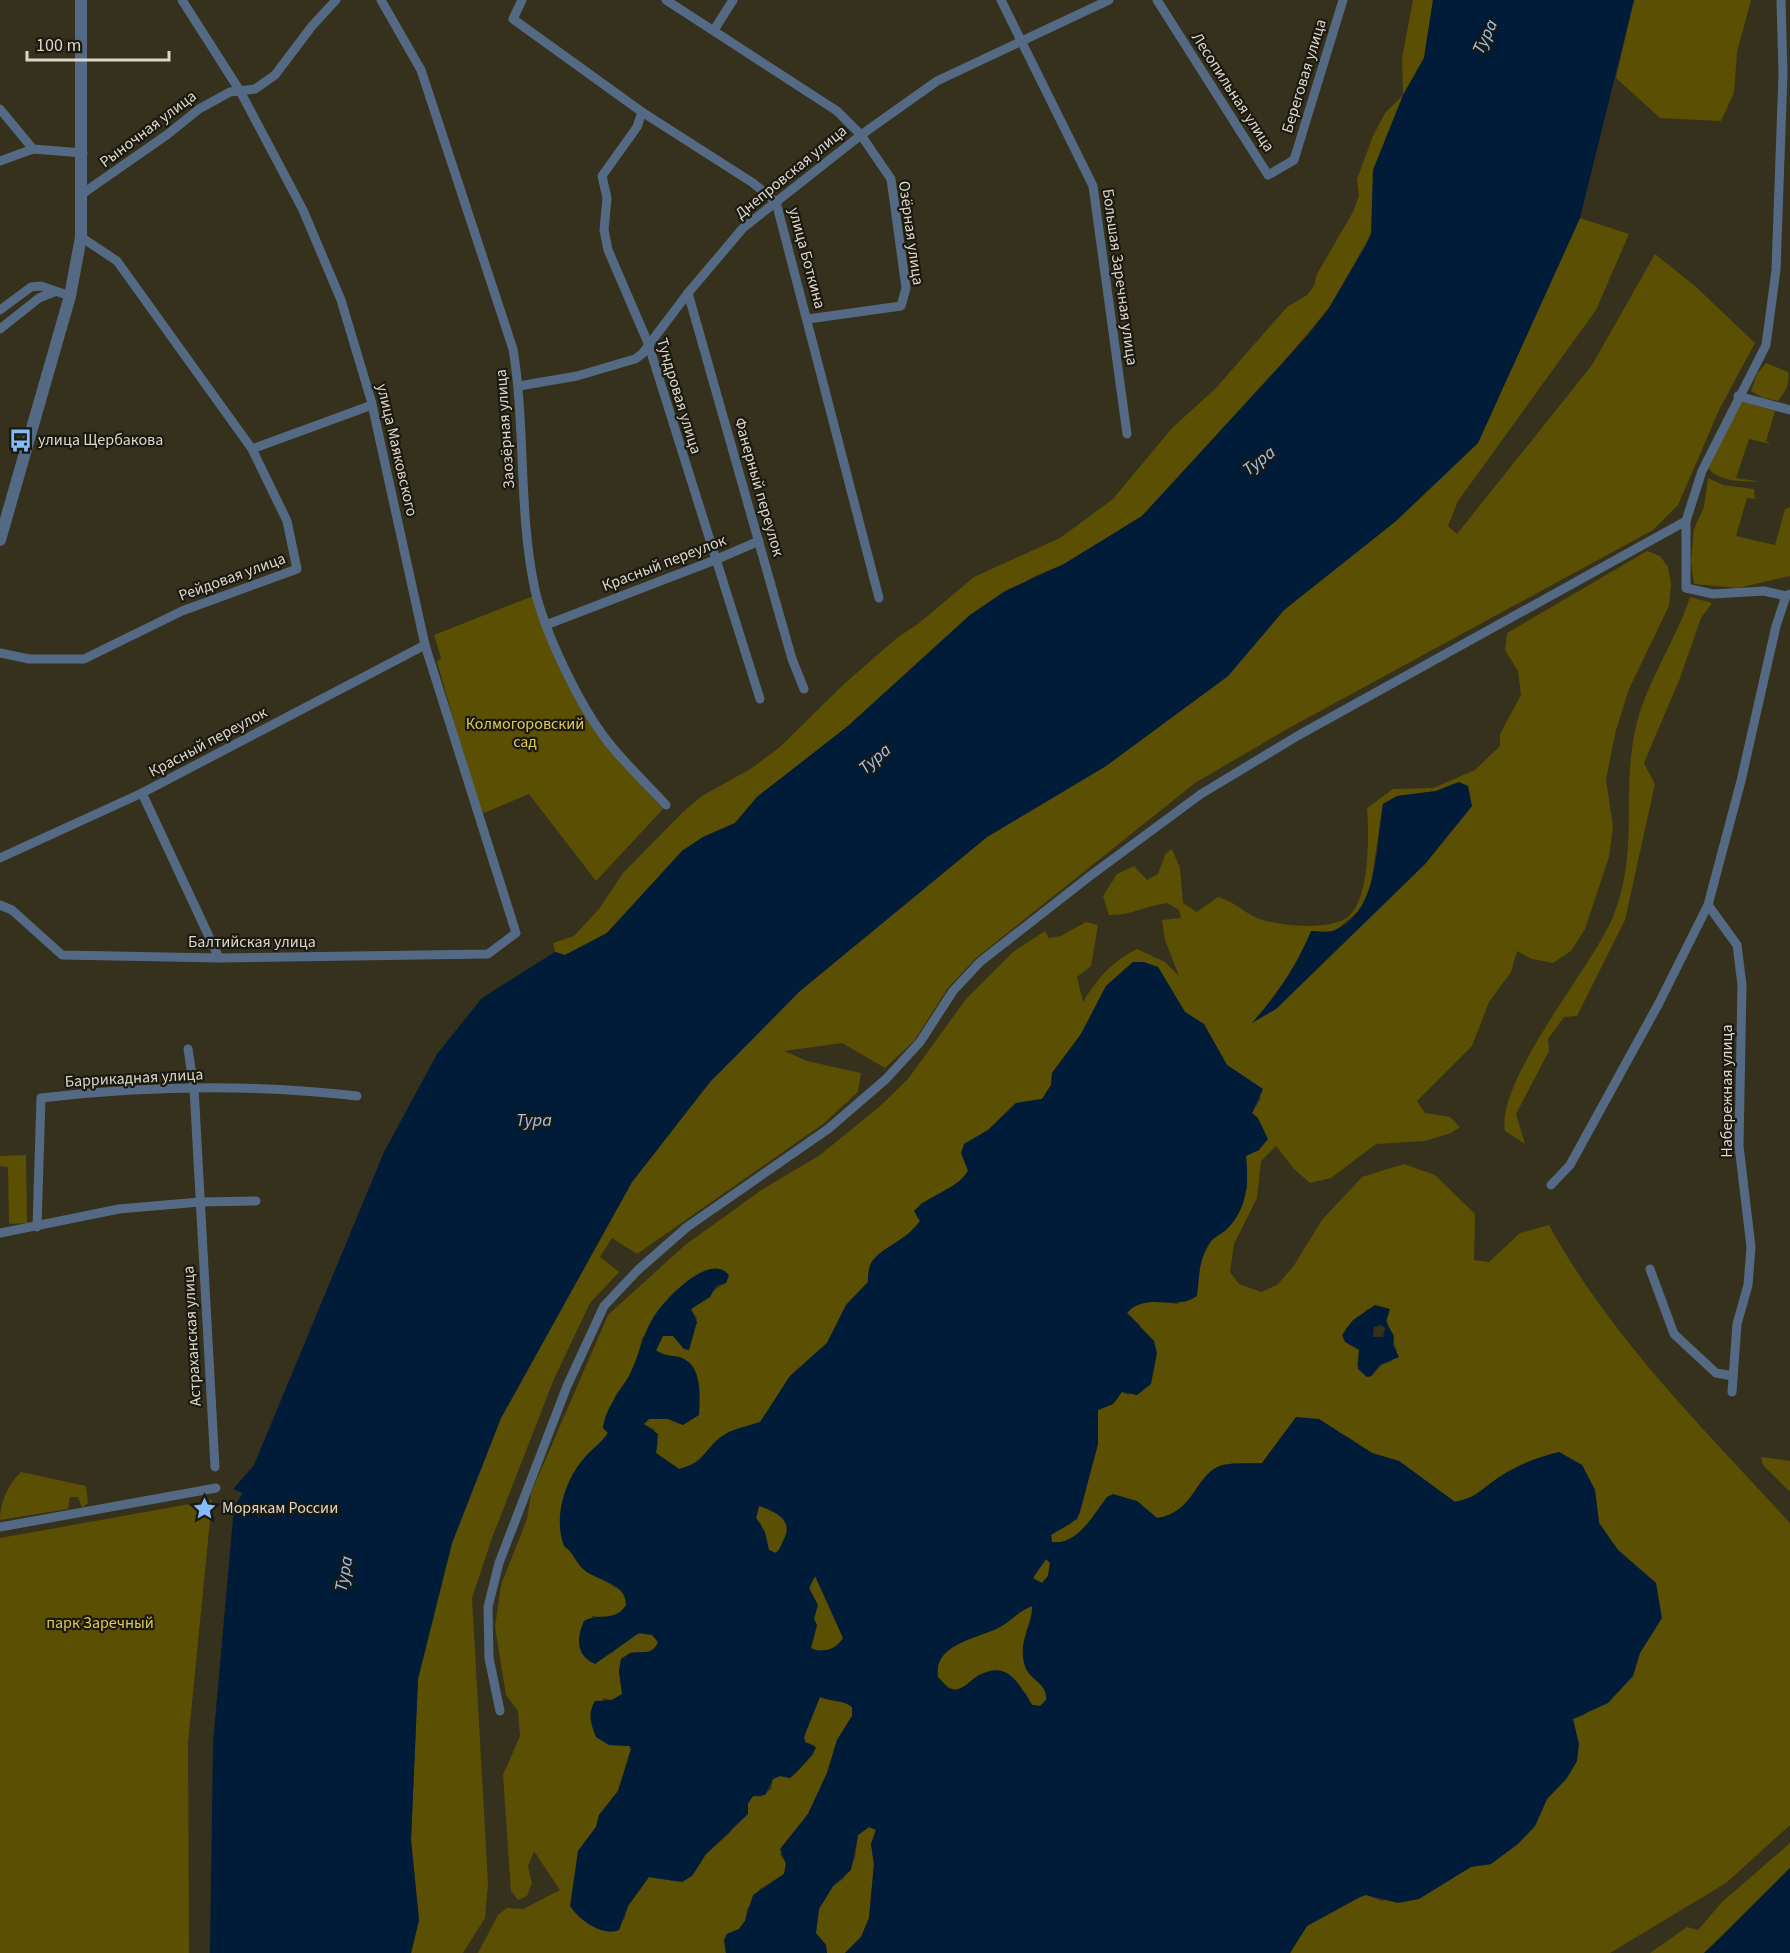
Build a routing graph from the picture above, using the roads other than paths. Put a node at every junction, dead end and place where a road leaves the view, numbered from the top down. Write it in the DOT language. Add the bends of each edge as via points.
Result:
graph roads {
  1 [pos="81,0"];
  2 [pos="182,0"];
  3 [pos="336,0"];
  4 [pos="381,0"];
  5 [pos="522,0"];
  6 [pos="666,0"];
  7 [pos="733,0"];
  8 [pos="1001,0"];
  9 [pos="1110,0"];
  10 [pos="1157,0"];
  11 [pos="1343,0"];
  12 [pos="1781,0"];
  13 [pos="714,30"];
  14 [pos="1021,42"];
  15 [pos="240,91"];
  16 [pos="0,109"];
  17 [pos="642,112"];
  18 [pos="861,135"];
  19 [pos="33,149"];
  20 [pos="83,153"];
  21 [pos="1294,160"];
  22 [pos="0,161"];
  23 [pos="82,194"];
  24 [pos="776,202"];
  25 [pos="81,237"];
  26 [pos="54,292"];
  27 [pos="688,293"];
  28 [pos="70,296"];
  29 [pos="0,310"];
  30 [pos="808,319"];
  31 [pos="0,328"];
  32 [pos="648,344"];
  33 [pos="519,386"];
  34 [pos="1738,396"];
  35 [pos="372,405"];
  36 [pos="1790,410"];
  37 [pos="1127,434"];
  38 [pos="252,449"];
  39 [pos="1686,521"];
  40 [pos="0,540"];
  41 [pos="759,540"];
  42 [pos="715,561"];
  43 [pos="1788,595"];
  44 [pos="879,598"];
  45 [pos="546,625"];
  46 [pos="425,645"];
  47 [pos="0,653"];
  48 [pos="804,689"];
  49 [pos="760,699"];
  50 [pos="142,793"];
  51 [pos="666,805"];
  52 [pos="0,858"];
  53 [pos="0,905"];
  54 [pos="1708,905"];
  55 [pos="516,933"];
  56 [pos="219,958"];
  57 [pos="188,1049"];
  58 [pos="194,1088"];
  59 [pos="357,1096"];
  60 [pos="1551,1185"];
  61 [pos="200,1202"];
  62 [pos="256,1202"];
  63 [pos="37,1227"];
  64 [pos="0,1233"];
  65 [pos="1650,1269"];
  66 [pos="1732,1376"];
  67 [pos="1732,1392"];
  68 [pos="215,1467"];
  69 [pos="216,1488"];
  70 [pos="0,1527"];
  71 [pos="500,1711"];
  1 -- 20 [label="street"];
  2 -- 15 [label="street, улица Маяковского"];
  3 -- 15 [label="street, Рыночная улица" via="275,75 255,90"];
  4 -- 33 [label="street, Заозёрная улица" via="421,70 502,309"];
  5 -- 17 [label="street, улица Боткина" via="513,19"];
  6 -- 13 [label="street, Озёрная улица"];
  7 -- 13 [label="street"];
  8 -- 14 [label="street, Большая Заречная улица"];
  9 -- 14 [label="street, Днепровская улица"];
  10 -- 21 [label="street, Лесопильная улица" via="1268,175"];
  11 -- 21 [label="street, Береговая улица"];
  12 -- 34 [label="street" via="1783,74 1776,270 1766,345"];
  13 -- 18 [label="street, Озёрная улица" via="837,111"];
  14 -- 18 [label="street, Днепровская улица" via="937,81"];
  14 -- 37 [label="street, Большая Заречная улица" via="1093,186"];
  15 -- 23 [label="street, Рыночная улица" via="199,108"];
  15 -- 35 [label="street, улица Маяковского" via="303,210 341,300"];
  16 -- 19 [label="street"];
  17 -- 24 [label="street, улица Боткина"];
  17 -- 32 [label="street, Тундровая улица" via="637,127 602,176 607,198 604,230 608,250"];
  18 -- 24 [label="street, Днепровская улица"];
  18 -- 30 [label="street, Озёрная улица" via="891,179 906,288 901,306"];
  19 -- 20 [label="street"];
  19 -- 22 [label="street"];
  20 -- 23 [label="street"];
  23 -- 25 [label="street"];
  24 -- 27 [label="street, Днепровская улица" via="743,228"];
  24 -- 30 [label="street, улица Боткина"];
  25 -- 28 [label="street"];
  25 -- 38 [label="street, Рейдовая улица" via="117,261"];
  26 -- 28 [label="street"];
  26 -- 29 [label="street" via="41,286 30,287"];
  26 -- 31 [label="street" via="39,298"];
  27 -- 32 [label="street, Днепровская улица"];
  27 -- 41 [label="street, Фанерный переулок"];
  28 -- 40 [label="street"];
  30 -- 44 [label="street, улица Боткина"];
  32 -- 33 [label="street, Днепровская улица" via="642,354 623,364"];
  32 -- 42 [label="street, Тундровая улица"];
  33 -- 45 [label="street, Заозёрная улица" via="525,504 535,590"];
  34 -- 36 [label="street"];
  34 -- 39 [label="street" via="1702,471"];
  35 -- 38 [label="street"];
  35 -- 46 [label="street, улица Маяковского"];
  38 -- 47 [label="street, Рейдовая улица" via="287,521 297,569 182,611 84,659 29,659"];
  39 -- 43 [label="street" via="1686,588 1713,594 1764,591"];
  39 -- 71 [label="street" via="1201,794 980,962 953,991 920,1042 886,1079 828,1129 687,1227 638,1270 604,1306 567,1386 499,1563 488,1617 489,1658"];
  41 -- 42 [label="street, Красный переулок"];
  41 -- 48 [label="street, Фанерный переулок"];
  42 -- 45 [label="street, Красный переулок"];
  42 -- 49 [label="street, Тундровая улица"];
  43 -- 54 [label="street" via="1776,626"];
  45 -- 51 [label="street, Заозёрная улица" via="577,692 604,738"];
  46 -- 50 [label="street, Красный переулок"];
  46 -- 55 [label="street, улица Маяковского"];
  50 -- 52 [label="street, Красный переулок"];
  50 -- 56 [label="street"];
  53 -- 56 [label="street, Балтийская улица" via="12,910 62,955"];
  54 -- 60 [label="street" via="1570,1165"];
  54 -- 66 [label="street, Набережная улица" via="1737,945 1742,985 1739,1146 1751,1247"];
  55 -- 56 [label="street, Балтийская улица" via="488,954"];
  57 -- 58 [label="street, Астраханская улица"];
  58 -- 59 [label="street, Баррикадная улица"];
  58 -- 61 [label="street, Астраханская улица"];
  58 -- 63 [label="street, Баррикадная улица" via="41,1098"];
  61 -- 62 [label="street"];
  61 -- 63 [label="street" via="119,1209"];
  61 -- 68 [label="street, Астраханская улица"];
  63 -- 64 [label="street"];
  65 -- 66 [label="street" via="1674,1334 1716,1373"];
  66 -- 67 [label="street, Набережная улица"];
  69 -- 70 [label="street"];
}
